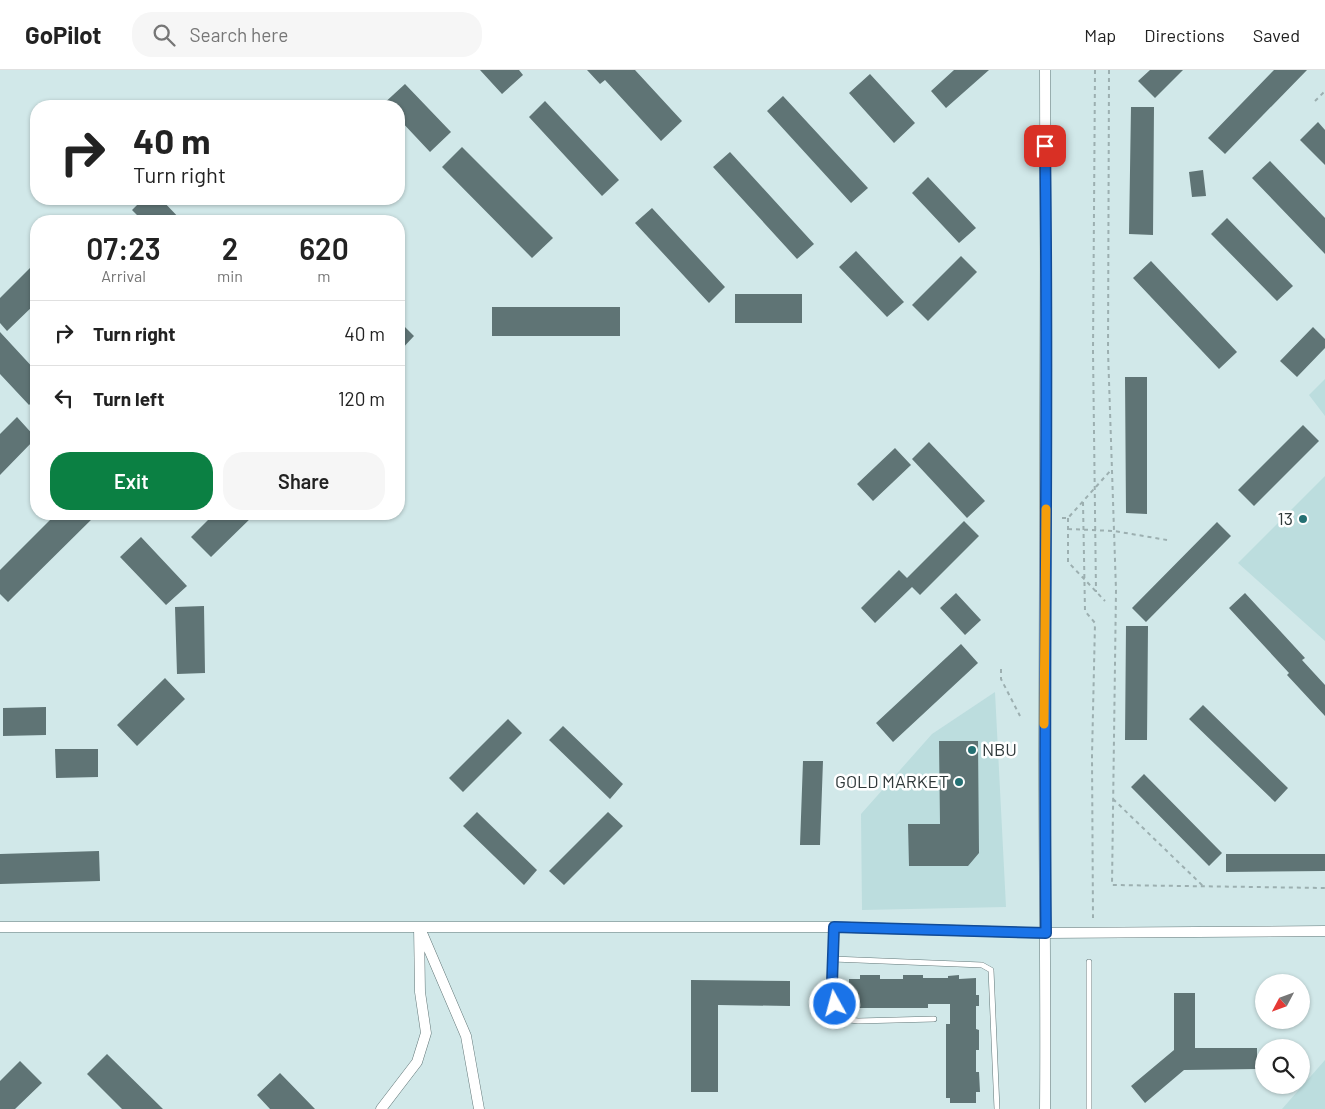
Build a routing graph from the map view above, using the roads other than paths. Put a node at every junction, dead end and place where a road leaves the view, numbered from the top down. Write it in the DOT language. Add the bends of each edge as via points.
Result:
graph roads {
  1 [pos="1045,70"];
  2 [pos="0,927"];
  3 [pos="419,927"];
  4 [pos="834,927"];
  5 [pos="1325,931"];
  6 [pos="1046,933"];
  7 [pos="833,959"];
  8 [pos="1089,962"];
  9 [pos="934,1019"];
  10 [pos="380,1109"];
  11 [pos="479,1109"];
  12 [pos="997,1109"];
  13 [pos="1045,1109"];
  14 [pos="1089,1109"];
  1 -- 6 [label="street"];
  2 -- 3 [label="street"];
  3 -- 4 [label="street"];
  3 -- 10 [label="street" via="420,992 426,1033 417,1062"];
  3 -- 11 [label="street" via="466,1036"];
  4 -- 6 [label="street"];
  4 -- 7 [label="lane"];
  5 -- 6 [label="street"];
  6 -- 13 [label="street"];
  7 -- 9 [label="lane" via="835,1004 842,1018 858,1021"];
  7 -- 12 [label="lane" via="982,965 992,970"];
  8 -- 14 [label="lane"];
}
